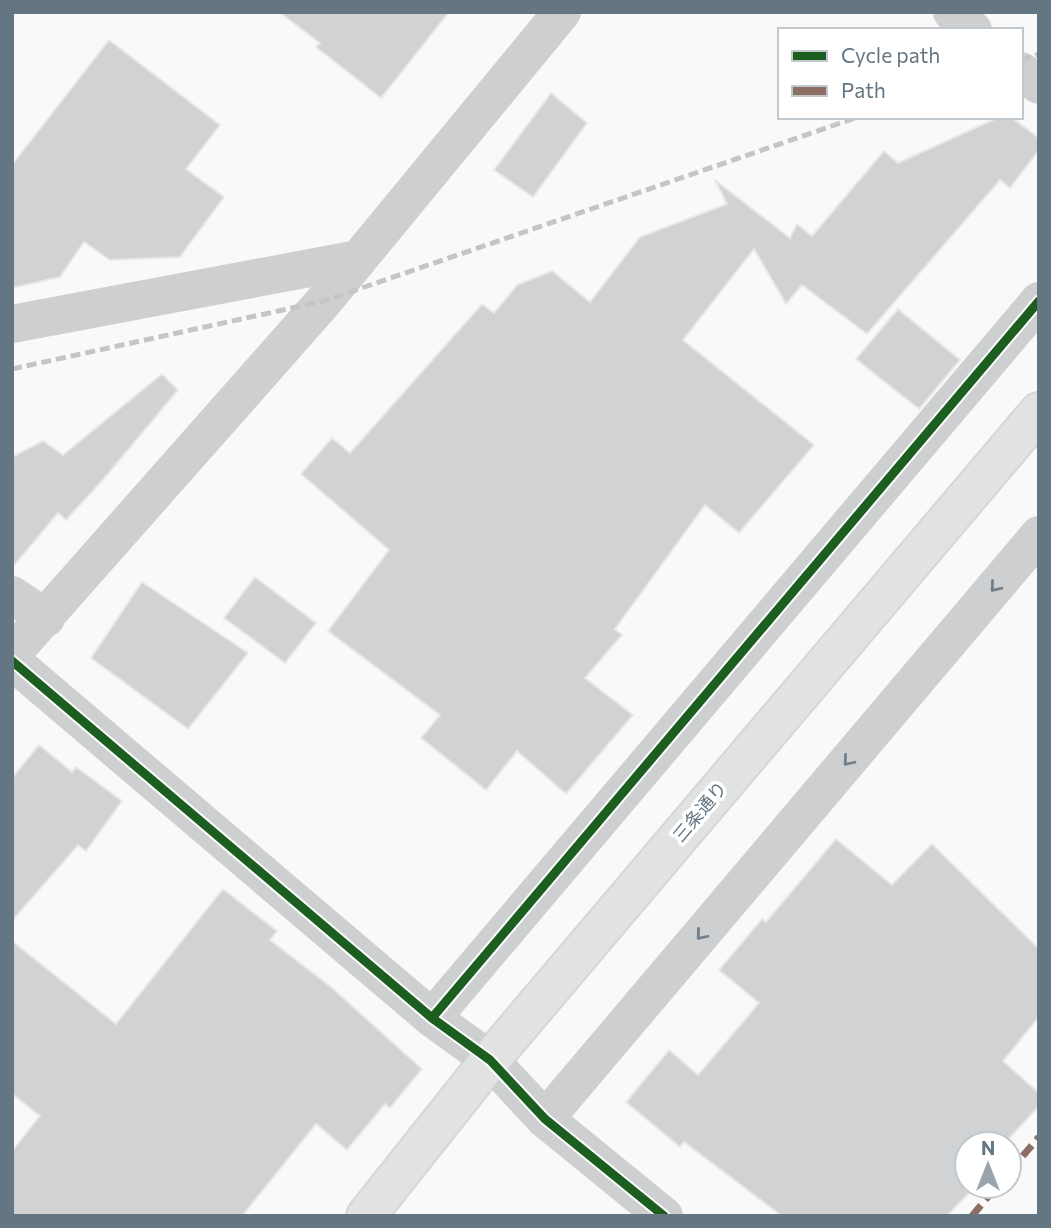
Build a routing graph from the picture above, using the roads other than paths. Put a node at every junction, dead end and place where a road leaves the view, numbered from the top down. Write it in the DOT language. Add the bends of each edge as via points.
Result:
graph roads {
  1 [pos="562,12"];
  2 [pos="952,12"];
  3 [pos="971,28"];
  4 [pos="1023,73"];
  5 [pos="1039,85"];
  6 [pos="358,258"];
  7 [pos="1039,300"];
  8 [pos="12,324"];
  9 [pos="1039,412"];
  10 [pos="1039,535"];
  11 [pos="12,595"];
  12 [pos="46,618"];
  13 [pos="12,654"];
  14 [pos="12,661"];
  15 [pos="432,1018"];
  16 [pos="490,1060"];
  17 [pos="545,1119"];
  18 [pos="366,1216"];
  19 [pos="664,1216"];
  1 -- 6 [label="street"];
  2 -- 3 [label="street"];
  4 -- 5 [label="street"];
  6 -- 8 [label="street"];
  6 -- 12 [label="street"];
  7 -- 15 [label="street"];
  9 -- 16 [label="highway, 三条通り"];
  10 -- 17 [label="street, one-way"];
  11 -- 12 [label="street"];
  12 -- 13 [label="street"];
  14 -- 15 [label="street"];
  15 -- 16 [label="street"];
  16 -- 17 [label="street"];
  16 -- 18 [label="highway, 三条通り"];
  17 -- 19 [label="street"];
}
